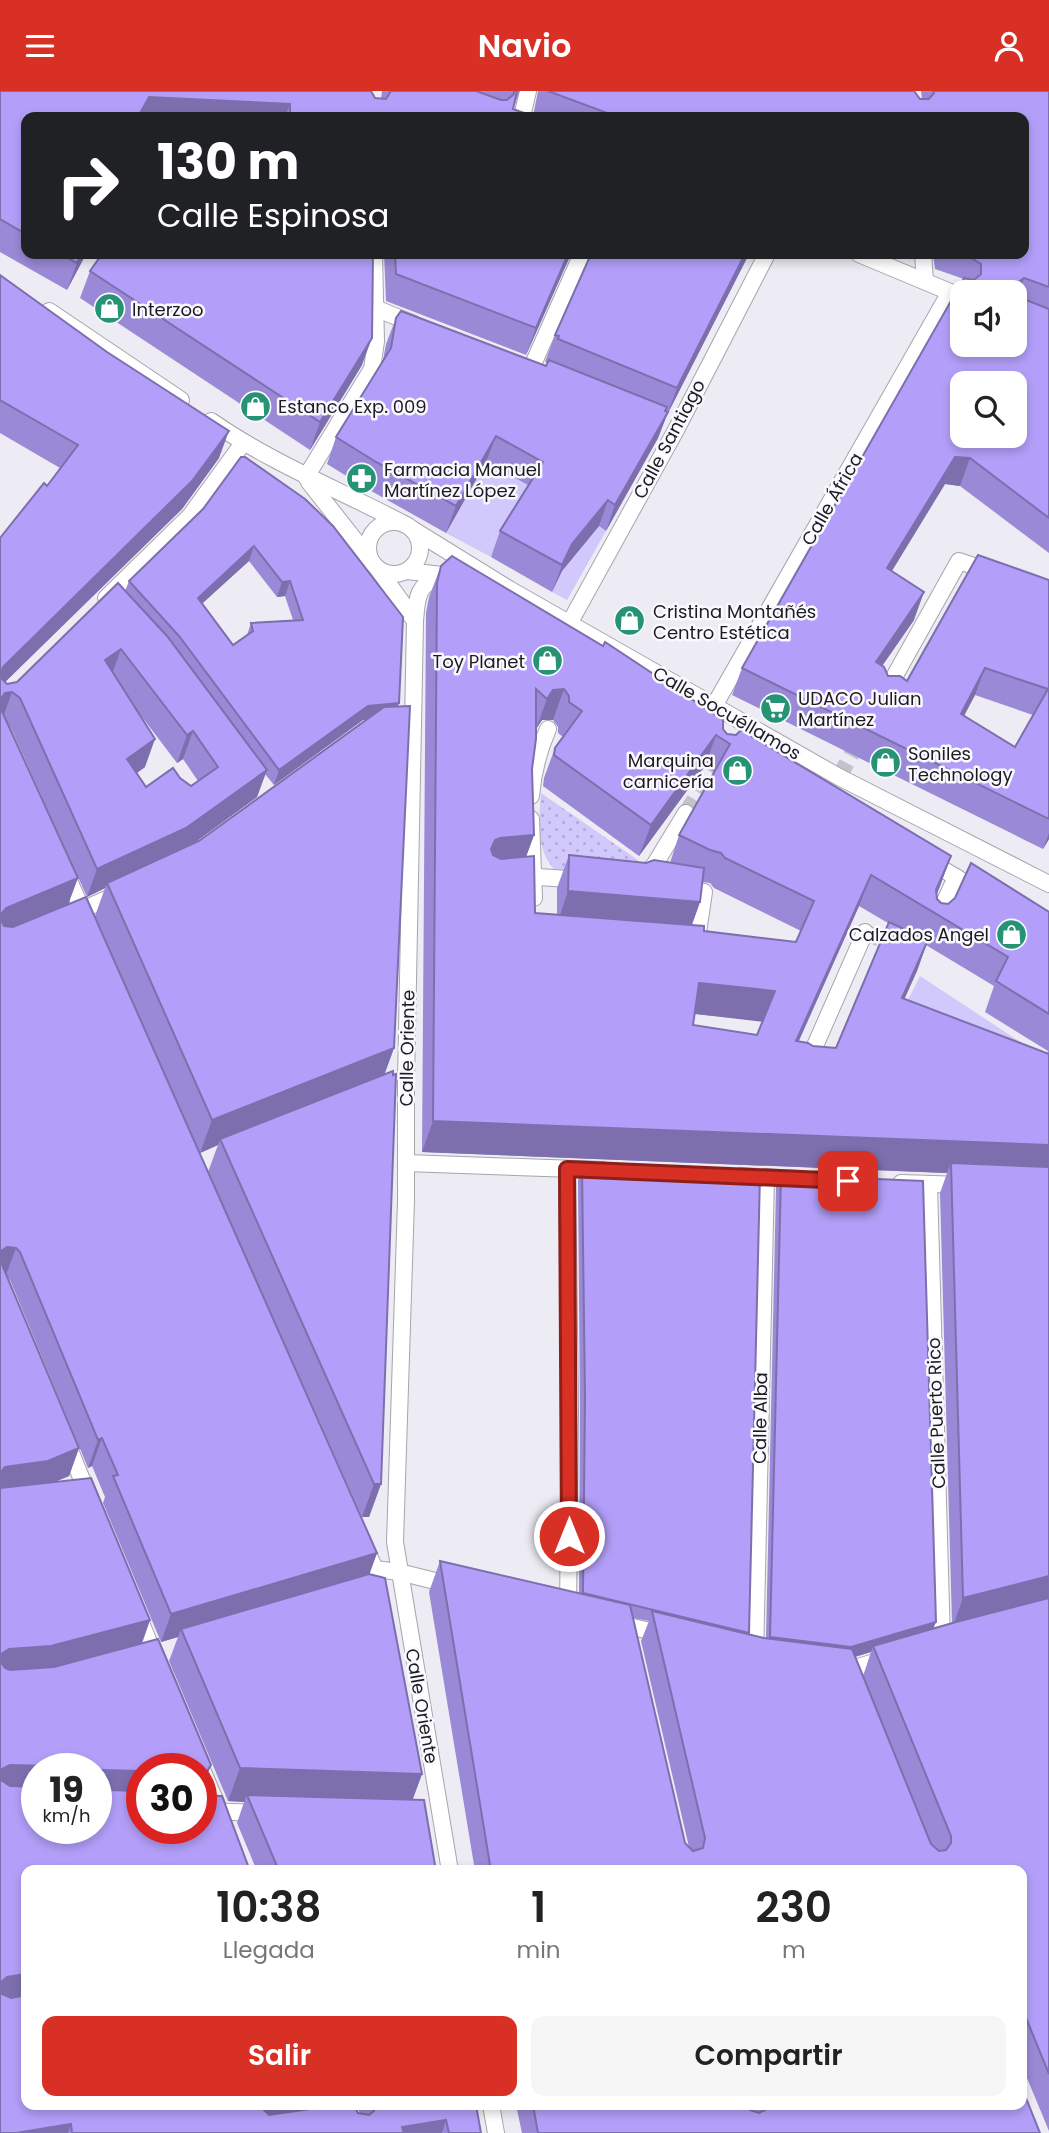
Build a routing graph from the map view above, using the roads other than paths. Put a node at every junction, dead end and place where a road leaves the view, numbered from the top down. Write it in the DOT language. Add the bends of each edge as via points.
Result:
graph roads {
  1 [pos="528,91"];
  2 [pos="523,112"];
  3 [pos="374,259"];
  4 [pos="580,259"];
  5 [pos="764,259"];
  6 [pos="871,259"];
  7 [pos="923,259"];
  8 [pos="925,281"];
  9 [pos="950,291"];
  10 [pos="33,302"];
  11 [pos="950,304"];
  12 [pos="374,308"];
  13 [pos="426,329"];
  14 [pos="529,371"];
  15 [pos="243,443"];
  16 [pos="306,477"];
  17 [pos="409,527"];
  18 [pos="373,563"];
  19 [pos="407,571"];
  20 [pos="1010,579"];
  21 [pos="108,603"];
  22 [pos="415,621"];
  23 [pos="569,624"];
  24 [pos="884,695"];
  25 [pos="715,706"];
  26 [pos="413,728"];
  27 [pos="395,729"];
  28 [pos="548,729"];
  29 [pos="686,813"];
  30 [pos="55,850"];
  31 [pos="920,856"];
  32 [pos="655,864"];
  33 [pos="534,875"];
  34 [pos="512,877"];
  35 [pos="956,877"];
  36 [pos="597,881"];
  37 [pos="622,883"];
  38 [pos="1049,884"];
  39 [pos="132,887"];
  40 [pos="991,898"];
  41 [pos="83,910"];
  42 [pos="534,910"];
  43 [pos="61,919"];
  44 [pos="935,924"];
  45 [pos="865,932"];
  46 [pos="94,936"];
  47 [pos="684,945"];
  48 [pos="805,1067"];
  49 [pos="406,1163"];
  50 [pos="567,1169"];
  51 [pos="620,1171"];
  52 [pos="726,1176"];
  53 [pos="766,1177"];
  54 [pos="821,1179"];
  55 [pos="889,1182"];
  56 [pos="929,1184"];
  57 [pos="983,1185"];
  58 [pos="62,1433"];
  59 [pos="84,1487"];
  60 [pos="68,1493"];
  61 [pos="95,1512"];
  62 [pos="356,1525"];
  63 [pos="395,1542"];
  64 [pos="367,1550"];
  65 [pos="396,1581"];
  66 [pos="468,1589"];
  67 [pos="132,1602"];
  68 [pos="568,1612"];
  69 [pos="603,1620"];
  70 [pos="627,1626"];
  71 [pos="678,1639"];
  72 [pos="943,1642"];
  73 [pos="630,1645"];
  74 [pos="171,1650"];
  75 [pos="907,1652"];
  76 [pos="147,1656"];
  77 [pos="755,1657"];
  78 [pos="822,1666"];
  79 [pos="164,1678"];
  80 [pos="190,1739"];
  81 [pos="277,1814"];
  82 [pos="217,1817"];
  83 [pos="223,1819"];
  84 [pos="448,1865"];
  85 [pos="492,2110"];
  86 [pos="496,2133"];
  1 -- 2 [label="street"];
  3 -- 12 [label="street"];
  4 -- 14 [label="street"];
  5 -- 23 [label="street, Calle Santiago" via="669,427"];
  6 -- 8 [label="street"];
  7 -- 8 [label="street"];
  8 -- 9 [label="street"];
  10 -- 15 [label="street, Calle Socuéllamos"];
  11 -- 25 [label="street, Calle África"];
  12 -- 13 [label="street"];
  12 -- 16 [label="street" via="372,369"];
  15 -- 16 [label="street, Calle Socuéllamos"];
  15 -- 21 [label="street" via="190,516"];
  16 -- 17 [label="street, Calle Socuéllamos"];
  16 -- 18 [label="street, Calle Socuéllamos"];
  17 -- 18 [label="street" via="390,522 377,529 369,543"];
  17 -- 19 [label="street" via="420,543 420,552"];
  17 -- 23 [label="street, Calle Socuéllamos"];
  18 -- 19 [label="street" via="390,574"];
  18 -- 22 [label="street"];
  19 -- 22 [label="street, Calle Oriente" via="447,577 430,580 421,588"];
  20 -- 24 [label="street" via="959,561"];
  22 -- 26 [label="street, Calle Oriente"];
  23 -- 25 [label="street, Calle Socuéllamos"];
  25 -- 38 [label="street, Calle Socuéllamos" via="839,777"];
  26 -- 27 [label="street"];
  26 -- 49 [label="street, Calle Oriente" via="400,1085"];
  28 -- 33 [label="street" via="533,773"];
  29 -- 32 [label="street"];
  30 -- 41 [label="street"];
  31 -- 35 [label="street"];
  32 -- 37 [label="street" via="635,885"];
  32 -- 47 [label="street" via="659,886 704,892 697,946"];
  33 -- 34 [label="street"];
  33 -- 36 [label="street"];
  33 -- 42 [label="street"];
  35 -- 40 [label="street"];
  35 -- 44 [label="street"];
  39 -- 41 [label="street"];
  41 -- 43 [label="street"];
  41 -- 46 [label="street"];
  45 -- 48 [label="street"];
  49 -- 50 [label="street"];
  49 -- 63 [label="street, Calle Oriente"];
  50 -- 51 [label="street"];
  50 -- 68 [label="street"];
  52 -- 53 [label="street"];
  53 -- 54 [label="street"];
  53 -- 77 [label="street, Calle Alba"];
  55 -- 56 [label="street"];
  56 -- 57 [label="street"];
  56 -- 72 [label="street, Calle Puerto Rico"];
  58 -- 59 [label="street"];
  59 -- 60 [label="street"];
  59 -- 61 [label="street"];
  62 -- 64 [label="street"];
  63 -- 64 [label="street"];
  63 -- 65 [label="street, Calle Oriente"];
  64 -- 65 [label="street" via="375,1569"];
  65 -- 66 [label="street"];
  65 -- 84 [label="street, Calle Oriente" via="435,1818"];
  67 -- 76 [label="street"];
  69 -- 70 [label="street"];
  70 -- 71 [label="street"];
  70 -- 73 [label="street"];
  74 -- 76 [label="street"];
  75 -- 78 [label="street" via="851,1676"];
  76 -- 79 [label="street"];
  80 -- 83 [label="street"];
  81 -- 83 [label="street"];
  82 -- 83 [label="street"];
  85 -- 86 [label="street"];
}
